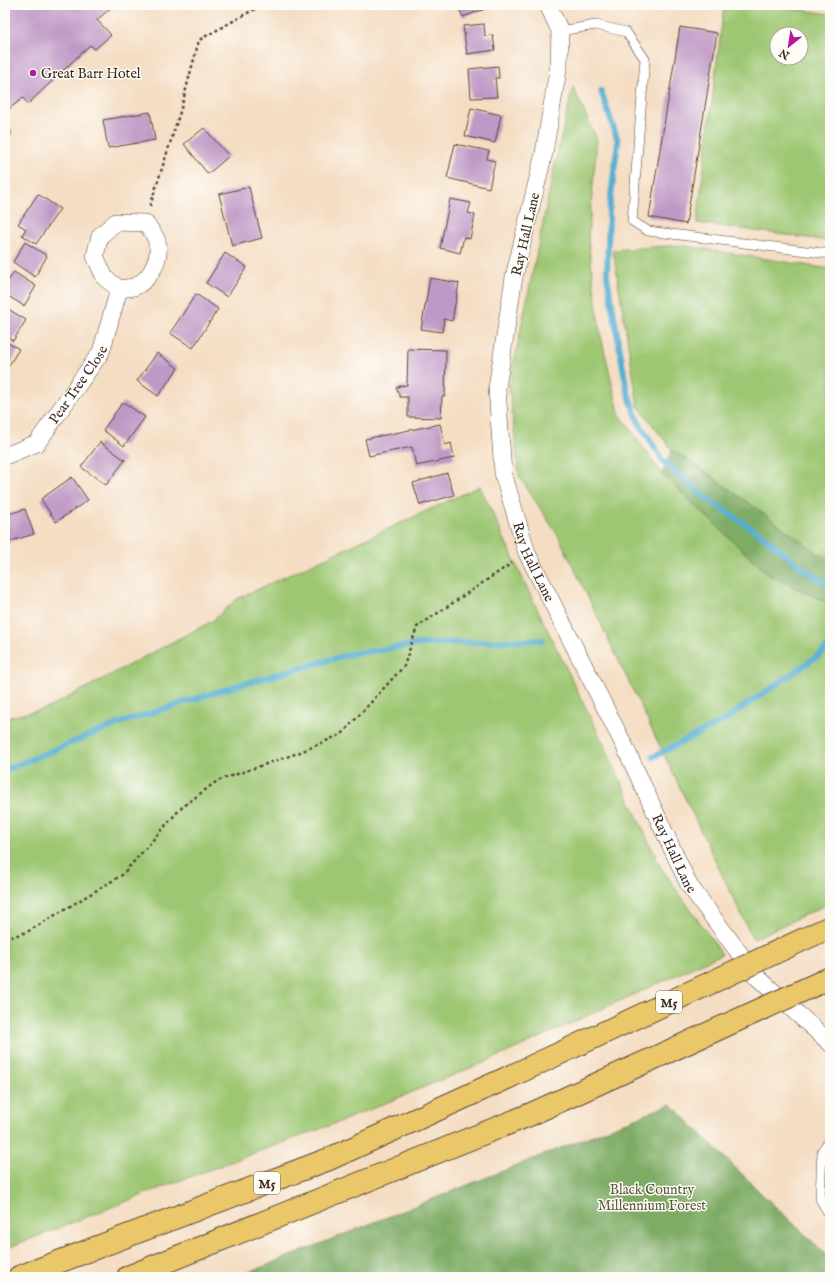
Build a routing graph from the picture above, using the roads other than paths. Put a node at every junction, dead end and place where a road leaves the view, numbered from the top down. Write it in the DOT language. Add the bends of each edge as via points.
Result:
graph roads {
  1 [pos="548,5"];
  2 [pos="560,31"];
  3 [pos="5,130"];
  4 [pos="5,135"];
  5 [pos="830,254"];
  6 [pos="119,289"];
  7 [pos="5,456"];
  8 [pos="830,927"];
  9 [pos="830,978"];
  10 [pos="830,1043"];
  11 [pos="830,1140"];
  12 [pos="830,1216"];
  13 [pos="19,1277"];
  14 [pos="128,1277"];
  1 -- 2 [label="street, Ray Hall Lane"];
  2 -- 5 [label="lane" via="596,25 626,32 645,59 632,221 648,231"];
  2 -- 10 [label="street, Ray Hall Lane" via="559,64 544,153 514,277 497,388 503,473 527,553 624,745 689,885 757,976"];
  3 -- 4 [label="lane"];
  6 -- 6 [label="street" via="134,287 147,278 156,265 158,250 155,236 145,223 116,222 100,236 95,256 105,278"];
  6 -- 7 [label="street, Pear Tree Close" via="101,352 37,443"];
  8 -- 13 [label="highway, M5, bridge" via="329,1159"];
  9 -- 14 [label="highway, M5, bridge" via="529,1115"];
  11 -- 12 [label="lane" via="822,1151 820,1199"];
}
